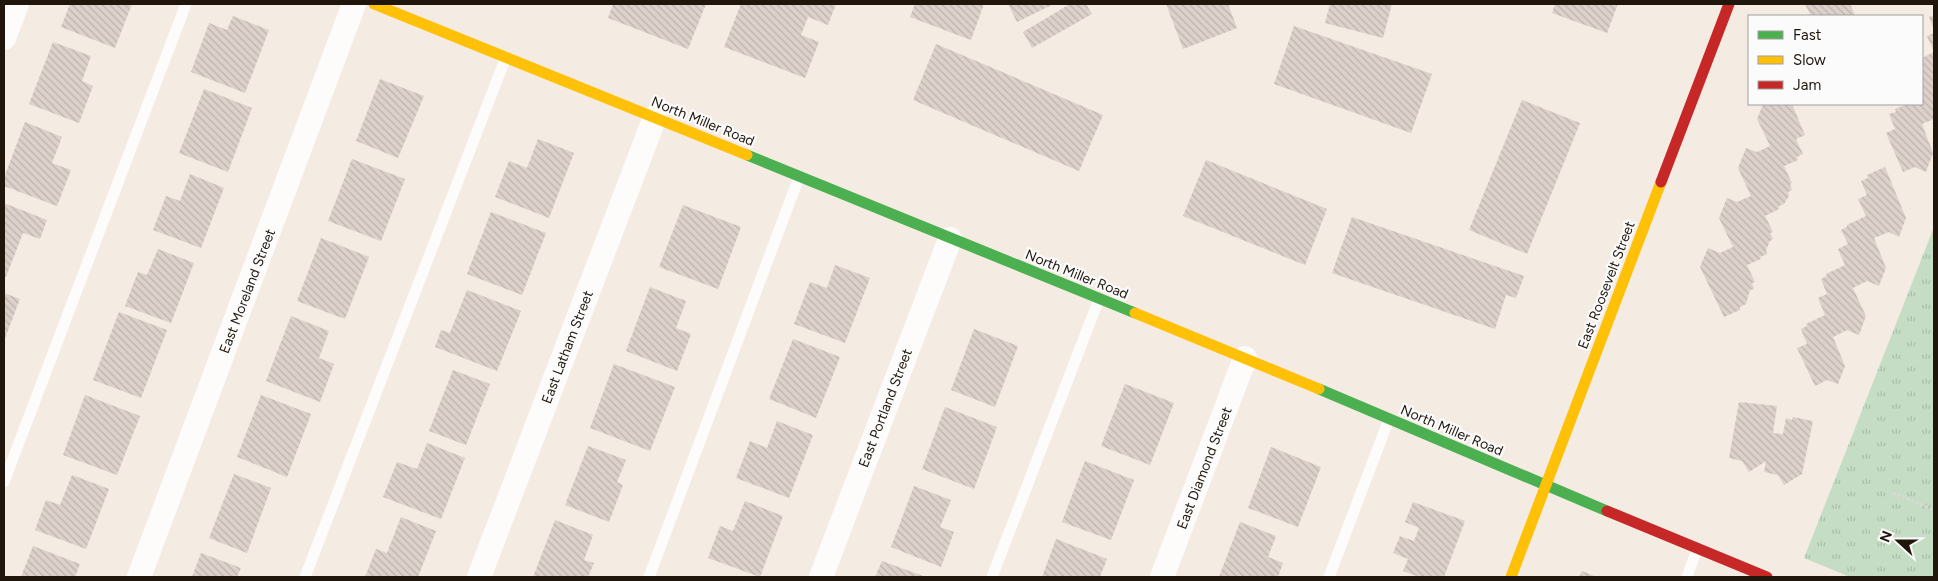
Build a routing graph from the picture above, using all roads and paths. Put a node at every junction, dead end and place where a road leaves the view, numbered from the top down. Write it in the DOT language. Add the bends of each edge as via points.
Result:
graph roads {
  1 [pos="17,4"];
  2 [pos="186,4"];
  3 [pos="354,4"];
  4 [pos="374,4"];
  5 [pos="1729,4"];
  6 [pos="4,38"];
  7 [pos="506,57"];
  8 [pos="655,117"];
  9 [pos="799,177"];
  10 [pos="950,239"];
  11 [pos="1099,299"];
  12 [pos="1245,358"];
  13 [pos="1389,420"];
  14 [pos="4,482"];
  15 [pos="1546,486"];
  16 [pos="1893,493"];
  17 [pos="1934,510"];
  18 [pos="1698,549"];
  19 [pos="139,577"];
  20 [pos="305,577"];
  21 [pos="479,577"];
  22 [pos="649,577"];
  23 [pos="821,577"];
  24 [pos="992,577"];
  25 [pos="1162,577"];
  26 [pos="1329,577"];
  27 [pos="1511,577"];
  28 [pos="1687,577"];
  29 [pos="1768,577"];
  1 -- 6 [label="street"];
  2 -- 14 [label="lane"];
  3 -- 19 [label="street, East Moreland Street"];
  4 -- 7 [label="street, North Miller Road"];
  5 -- 15 [label="street, East Roosevelt Street"];
  7 -- 8 [label="street, North Miller Road"];
  7 -- 20 [label="lane"];
  8 -- 9 [label="street, North Miller Road"];
  8 -- 21 [label="street, East Latham Street"];
  9 -- 10 [label="street, North Miller Road"];
  9 -- 22 [label="lane"];
  10 -- 11 [label="street, North Miller Road"];
  10 -- 23 [label="street, East Portland Street"];
  11 -- 12 [label="street, North Miller Road"];
  11 -- 24 [label="lane"];
  12 -- 13 [label="street, North Miller Road"];
  12 -- 25 [label="street, East Diamond Street"];
  13 -- 15 [label="street, North Miller Road"];
  13 -- 26 [label="lane"];
  15 -- 18 [label="street, North Miller Road"];
  15 -- 27 [label="street, East Roosevelt Street"];
  16 -- 17 [label="path"];
  18 -- 28 [label="lane"];
  18 -- 29 [label="street, North Miller Road"];
}
